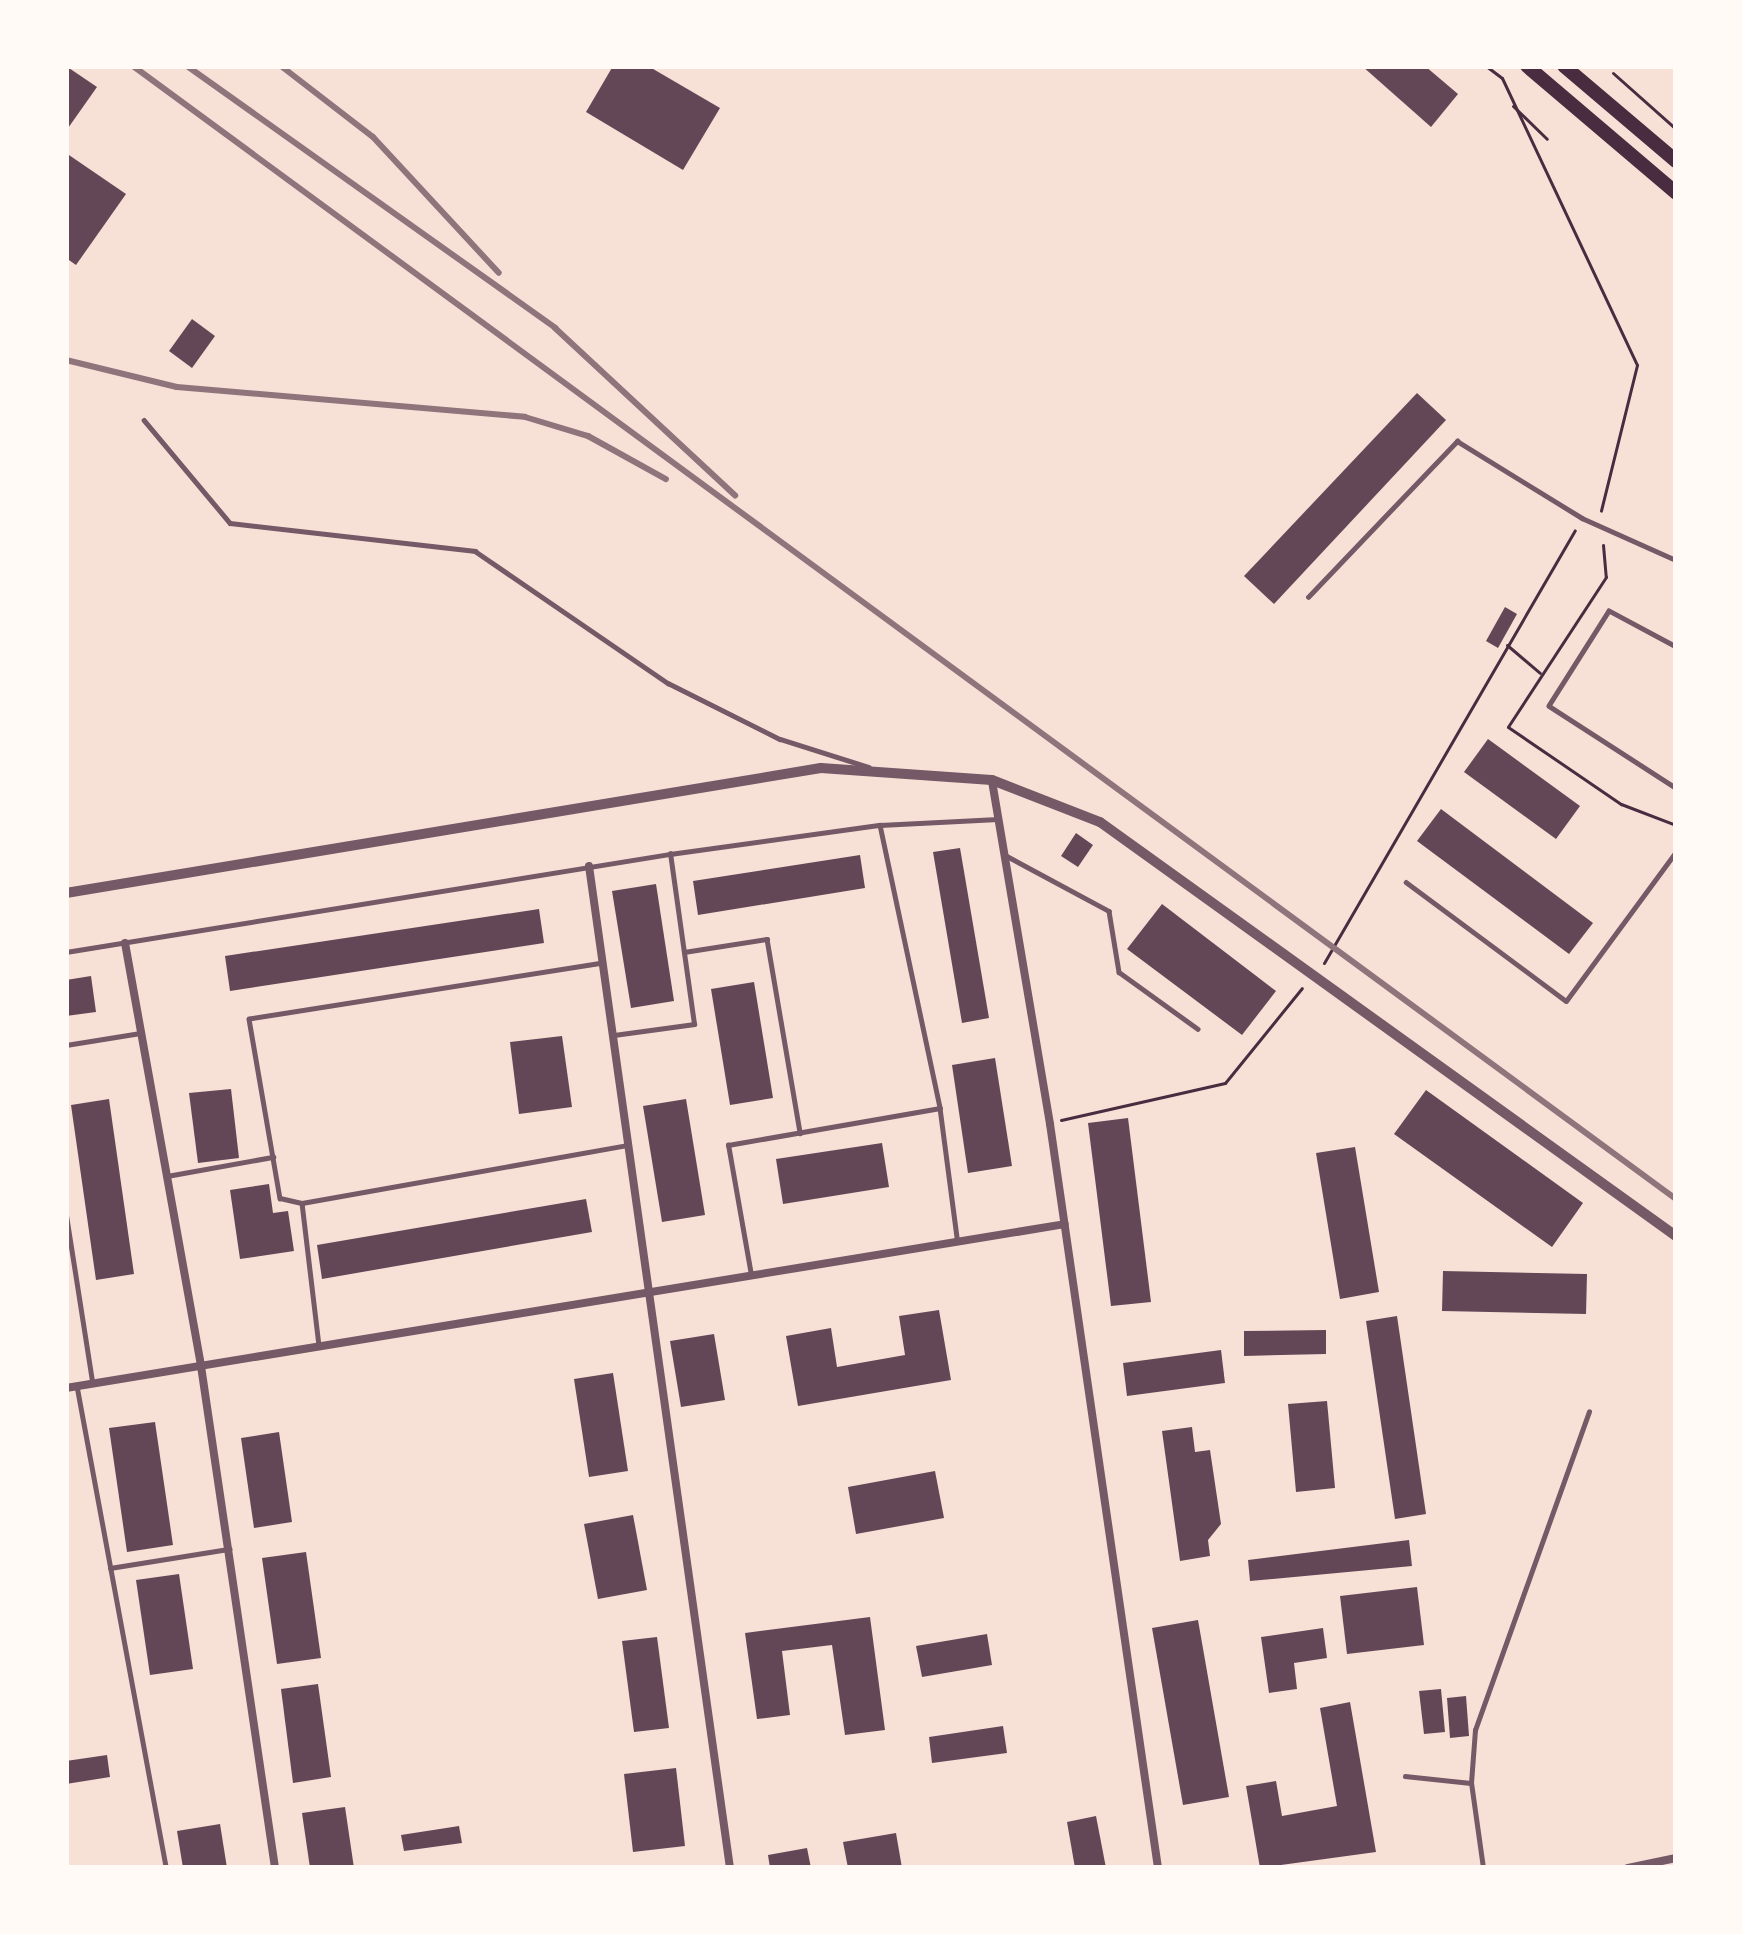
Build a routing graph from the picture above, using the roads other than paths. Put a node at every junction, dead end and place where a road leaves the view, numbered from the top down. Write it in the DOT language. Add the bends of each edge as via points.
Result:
graph roads {
  1 [pos="1527,66"];
  2 [pos="1564,66"];
  3 [pos="1676,161"];
  4 [pos="1676,194"];
  5 [pos="144,420"];
  6 [pos="1676,560"];
  7 [pos="1308,597"];
  8 [pos="1676,646"];
  9 [pos="869,767"];
  10 [pos="992,780"];
  11 [pos="1676,788"];
  12 [pos="999,818"];
  13 [pos="880,825"];
  14 [pos="1676,852"];
  15 [pos="670,854"];
  16 [pos="1005,855"];
  17 [pos="589,866"];
  18 [pos="1406,882"];
  19 [pos="66,892"];
  20 [pos="125,943"];
  21 [pos="66,952"];
  22 [pos="684,952"];
  23 [pos="603,963"];
  24 [pos="1198,1029"];
  25 [pos="140,1033"];
  26 [pos="614,1035"];
  27 [pos="66,1045"];
  28 [pos="940,1108"];
  29 [pos="800,1133"];
  30 [pos="630,1145"];
  31 [pos="273,1157"];
  32 [pos="167,1175"];
  33 [pos="302,1203"];
  34 [pos="66,1212"];
  35 [pos="1065,1224"];
  36 [pos="1676,1236"];
  37 [pos="957,1241"];
  38 [pos="75,1268"];
  39 [pos="66,1270"];
  40 [pos="751,1275"];
  41 [pos="651,1291"];
  42 [pos="319,1346"];
  43 [pos="201,1366"];
  44 [pos="93,1384"];
  45 [pos="71,1387"];
  46 [pos="1589,1412"];
  47 [pos="230,1549"];
  48 [pos="110,1568"];
  49 [pos="1405,1776"];
  50 [pos="1471,1784"];
  51 [pos="1676,1858"];
  52 [pos="166,1868"];
  53 [pos="275,1868"];
  54 [pos="730,1868"];
  55 [pos="1158,1868"];
  56 [pos="1483,1868"];
  57 [pos="1628,1868"];
  1 -- 4 [label="main road"];
  2 -- 3 [label="main road"];
  5 -- 9 [label="lane" via="230,524 475,551 668,683 780,739"];
  6 -- 7 [label="lane" via="1582,518 1457,442"];
  8 -- 11 [label="lane" via="1609,611 1549,706"];
  9 -- 10 [label="street"];
  9 -- 19 [label="street" via="571,806"];
  10 -- 12 [label="street"];
  10 -- 36 [label="street" via="1100,822"];
  12 -- 13 [label="lane"];
  12 -- 16 [label="street"];
  13 -- 15 [label="lane"];
  13 -- 28 [label="lane"];
  14 -- 18 [label="lane" via="1566,1001"];
  15 -- 17 [label="lane"];
  15 -- 22 [label="lane"];
  16 -- 24 [label="lane" via="1108,911 1119,972"];
  16 -- 35 [label="street"];
  17 -- 20 [label="lane"];
  17 -- 23 [label="street"];
  20 -- 21 [label="lane"];
  20 -- 25 [label="street"];
  22 -- 26 [label="lane" via="694,1024"];
  22 -- 29 [label="lane" via="767,939"];
  23 -- 26 [label="street"];
  23 -- 31 [label="lane" via="249,1019"];
  25 -- 27 [label="lane"];
  25 -- 32 [label="street"];
  26 -- 30 [label="street"];
  28 -- 29 [label="lane"];
  28 -- 37 [label="lane"];
  29 -- 40 [label="lane" via="728,1145"];
  30 -- 33 [label="lane"];
  30 -- 41 [label="street"];
  31 -- 32 [label="lane"];
  31 -- 33 [label="lane" via="280,1198"];
  32 -- 43 [label="street"];
  33 -- 42 [label="lane"];
  34 -- 38 [label="lane"];
  35 -- 37 [label="street"];
  35 -- 55 [label="street"];
  37 -- 40 [label="street"];
  38 -- 39 [label="lane"];
  38 -- 44 [label="lane"];
  40 -- 41 [label="street"];
  41 -- 42 [label="street"];
  41 -- 54 [label="street"];
  42 -- 43 [label="street"];
  43 -- 44 [label="street"];
  43 -- 47 [label="street"];
  44 -- 45 [label="street"];
  45 -- 48 [label="lane"];
  46 -- 50 [label="lane" via="1475,1730"];
  47 -- 48 [label="lane"];
  47 -- 53 [label="street"];
  48 -- 52 [label="lane"];
  49 -- 50 [label="lane"];
  50 -- 56 [label="lane"];
  51 -- 57 [label="street"];
}
